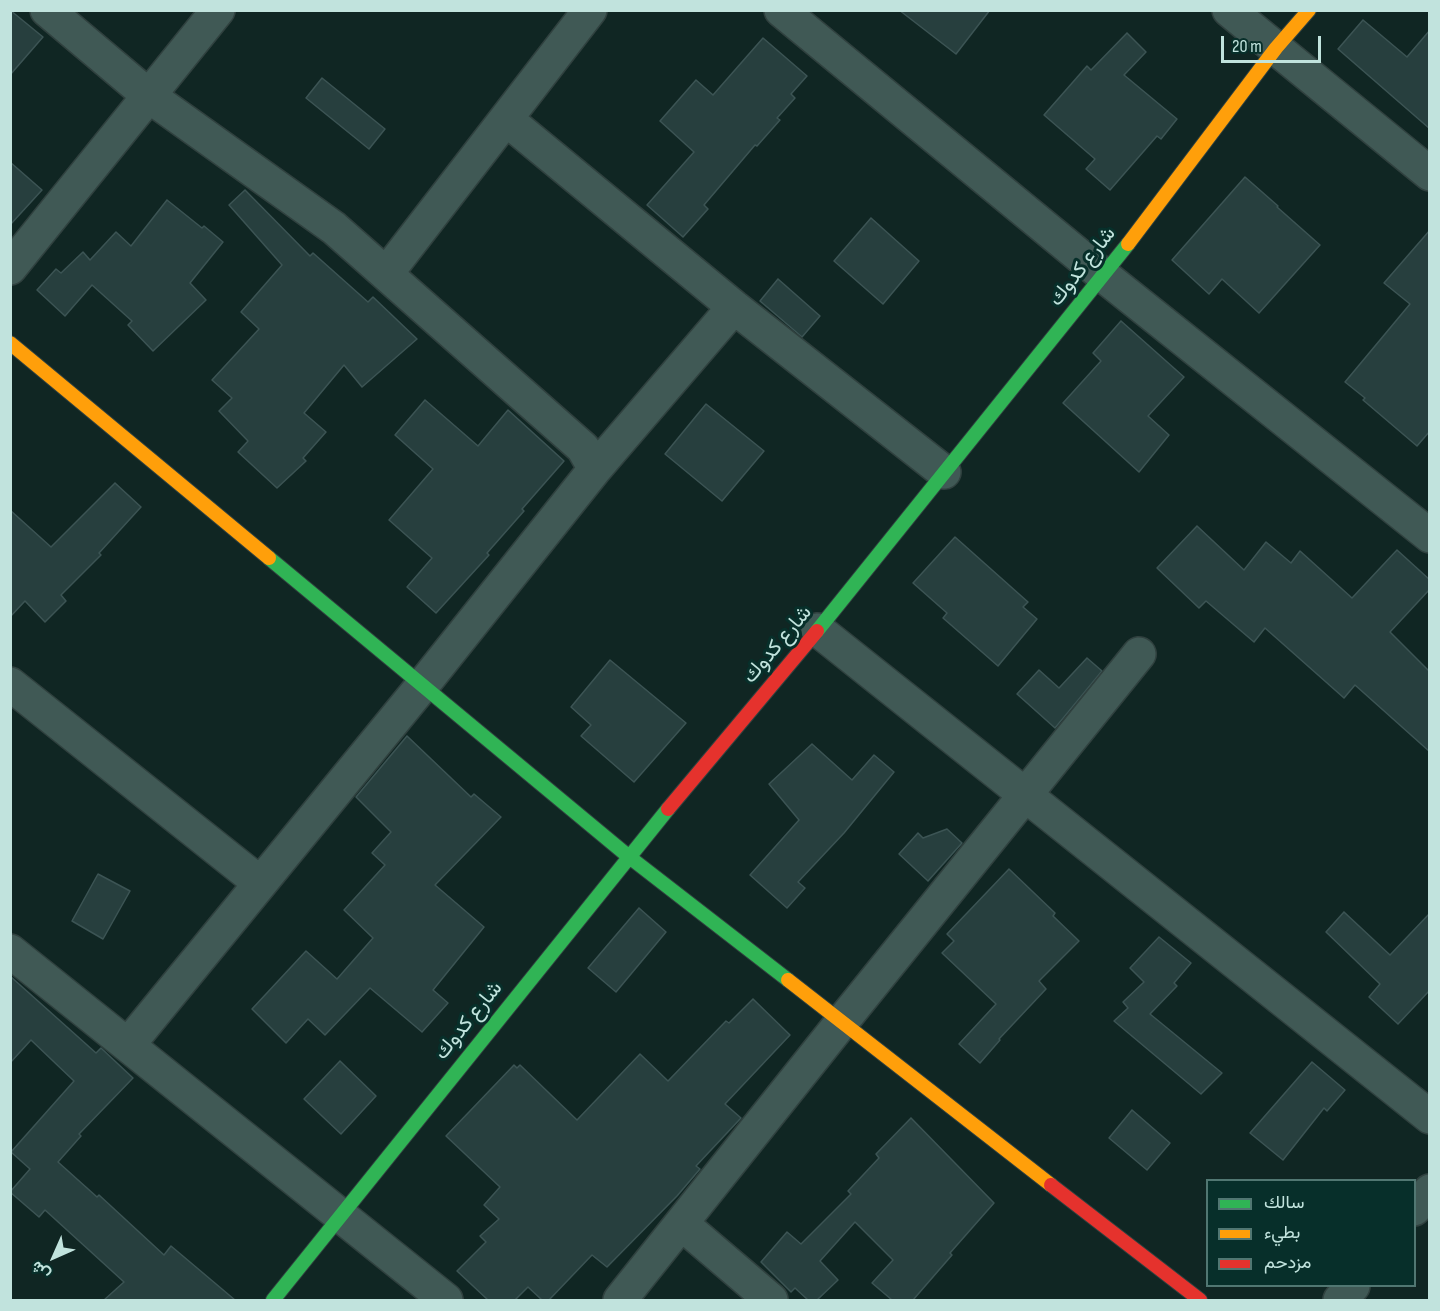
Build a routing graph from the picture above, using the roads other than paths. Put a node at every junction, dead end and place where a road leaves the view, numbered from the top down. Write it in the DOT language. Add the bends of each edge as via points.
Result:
graph roads {
  1 [pos="47,10"];
  2 [pos="218,10"];
  3 [pos="590,10"];
  4 [pos="780,10"];
  5 [pos="1229,10"];
  6 [pos="1309,10"];
  7 [pos="1276,48"];
  8 [pos="149,96"];
  9 [pos="506,119"];
  10 [pos="1430,174"];
  11 [pos="10,268"];
  12 [pos="386,274"];
  13 [pos="1104,276"];
  14 [pos="734,307"];
  15 [pos="10,343"];
  16 [pos="596,469"];
  17 [pos="944,472"];
  18 [pos="1430,537"];
  19 [pos="818,630"];
  20 [pos="1139,654"];
  21 [pos="422,686"];
  22 [pos="13,690"];
  23 [pos="1025,795"];
  24 [pos="628,856"];
  25 [pos="260,883"];
  26 [pos="10,951"];
  27 [pos="841,1023"];
  28 [pos="128,1045"];
  29 [pos="1430,1117"];
  30 [pos="1430,1191"];
  31 [pos="1416,1207"];
  32 [pos="341,1215"];
  33 [pos="682,1224"];
  34 [pos="1352,1287"];
  35 [pos="273,1300"];
  36 [pos="446,1300"];
  37 [pos="620,1300"];
  38 [pos="771,1300"];
  39 [pos="1200,1300"];
  40 [pos="1340,1300"];
  1 -- 8 [label="street"];
  2 -- 8 [label="street"];
  3 -- 9 [label="street"];
  4 -- 13 [label="street"];
  5 -- 7 [label="street"];
  6 -- 7 [label="street, شارع كدوك"];
  7 -- 10 [label="street"];
  7 -- 13 [label="street, شارع كدوك"];
  8 -- 11 [label="street"];
  8 -- 12 [label="street" via="334,228"];
  9 -- 12 [label="street"];
  9 -- 14 [label="street"];
  12 -- 16 [label="street" via="583,448"];
  13 -- 17 [label="street, شارع كدوك"];
  13 -- 18 [label="street"];
  14 -- 16 [label="street"];
  14 -- 17 [label="street"];
  15 -- 21 [label="street"];
  16 -- 21 [label="street"];
  17 -- 19 [label="street, شارع كدوك"];
  19 -- 23 [label="street"];
  19 -- 24 [label="street, شارع كدوك"];
  20 -- 23 [label="street"];
  21 -- 24 [label="street"];
  21 -- 25 [label="street"];
  22 -- 25 [label="street"];
  23 -- 27 [label="street"];
  23 -- 29 [label="street"];
  24 -- 27 [label="street"];
  24 -- 32 [label="street, شارع كدوك"];
  25 -- 28 [label="street"];
  26 -- 28 [label="street"];
  27 -- 33 [label="street"];
  27 -- 39 [label="street"];
  28 -- 32 [label="street"];
  30 -- 31 [label="street"];
  32 -- 35 [label="street, شارع كدوك"];
  32 -- 36 [label="street"];
  33 -- 37 [label="street"];
  33 -- 38 [label="street"];
  34 -- 40 [label="street"];
}
